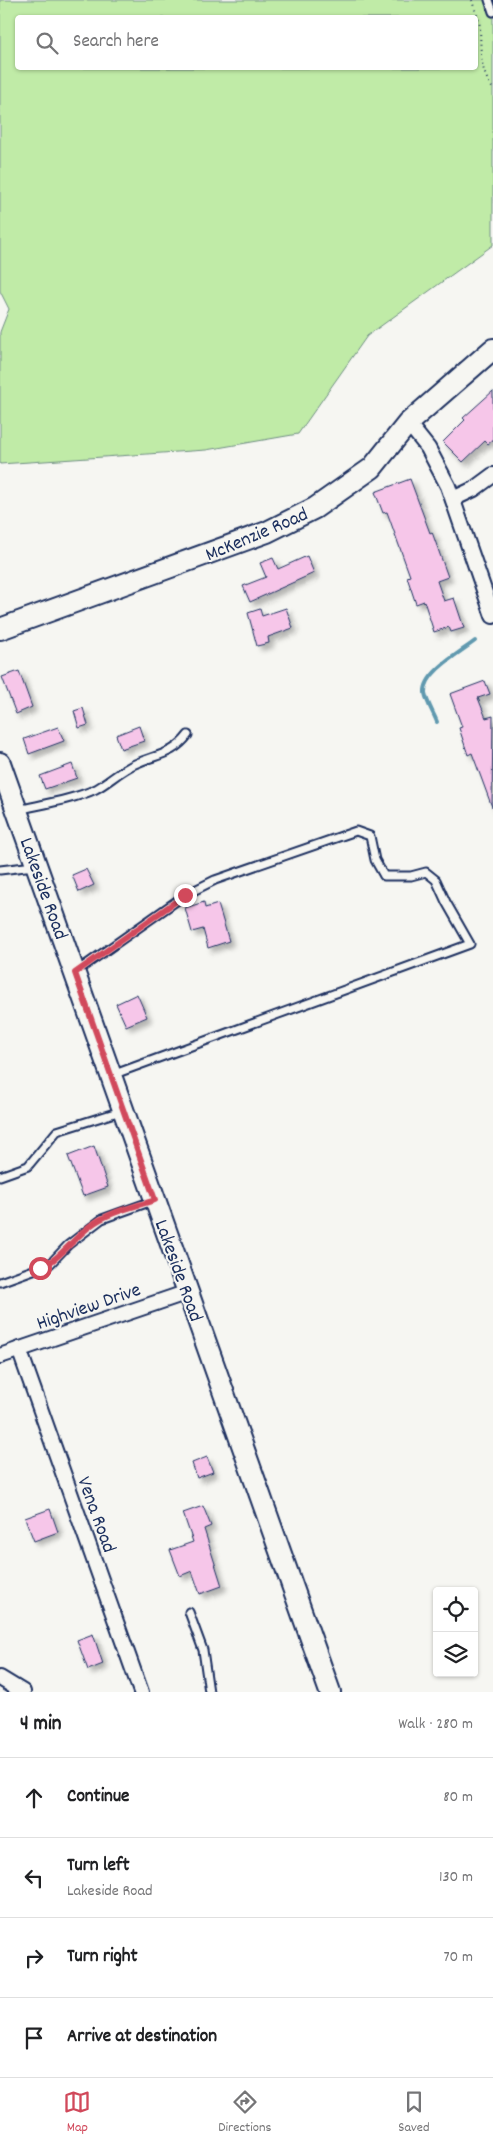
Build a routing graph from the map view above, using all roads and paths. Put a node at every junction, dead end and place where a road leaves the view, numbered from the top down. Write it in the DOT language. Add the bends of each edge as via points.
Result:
graph roads {
  1 [pos="472,0"];
  2 [pos="489,0"];
  3 [pos="493,12"];
  4 [pos="477,15"];
  5 [pos="478,19"];
  6 [pos="493,89"];
  7 [pos="493,349"];
  8 [pos="408,423"];
  9 [pos="493,475"];
  10 [pos="453,499"];
  11 [pos="493,616"];
  12 [pos="0,629"];
  13 [pos="188,735"];
  14 [pos="0,763"];
  15 [pos="17,810"];
  16 [pos="37,866"];
  17 [pos="0,870"];
  18 [pos="75,973"];
  19 [pos="111,1075"];
  20 [pos="123,1110"];
  21 [pos="0,1176"];
  22 [pos="155,1200"];
  23 [pos="0,1282"];
  24 [pos="188,1292"];
  25 [pos="19,1349"];
  26 [pos="0,1356"];
  27 [pos="189,1612"];
  28 [pos="0,1678"];
  29 [pos="23,1692"];
  30 [pos="141,1692"];
  31 [pos="209,1692"];
  32 [pos="330,1692"];
  1 -- 4 [label="path"];
  2 -- 3 [label="lane"];
  5 -- 6 [label="path" via="482,65 485,78"];
  7 -- 8 [label="street, McKenzie Road"];
  8 -- 10 [label="street" via="428,448"];
  8 -- 12 [label="street, McKenzie Road" via="372,468 315,508 267,532"];
  9 -- 10 [label="street" via="474,490"];
  10 -- 11 [label="street"];
  13 -- 15 [label="lane" via="172,751 135,764 96,789"];
  14 -- 15 [label="street, Lakeside Road"];
  15 -- 16 [label="street, Lakeside Road"];
  16 -- 17 [label="lane"];
  16 -- 18 [label="street, Lakeside Road"];
  18 -- 19 [label="street, Lakeside Road"];
  18 -- 19 [label="lane" via="185,895 215,880 356,831 370,836 375,860 384,876 411,876 426,872 436,880 470,944"];
  19 -- 20 [label="street, Lakeside Road"];
  20 -- 21 [label="lane" via="57,1131 28,1166"];
  20 -- 22 [label="street, Lakeside Road"];
  22 -- 23 [label="lane" via="102,1219 68,1245 50,1264"];
  22 -- 24 [label="street, Lakeside Road"];
  24 -- 25 [label="street, Highview Drive"];
  24 -- 32 [label="street, Lakeside Road"];
  25 -- 26 [label="street, Highview Drive"];
  25 -- 30 [label="street, Vena Road"];
  27 -- 31 [label="lane" via="203,1650"];
  28 -- 29 [label="street"];
}
